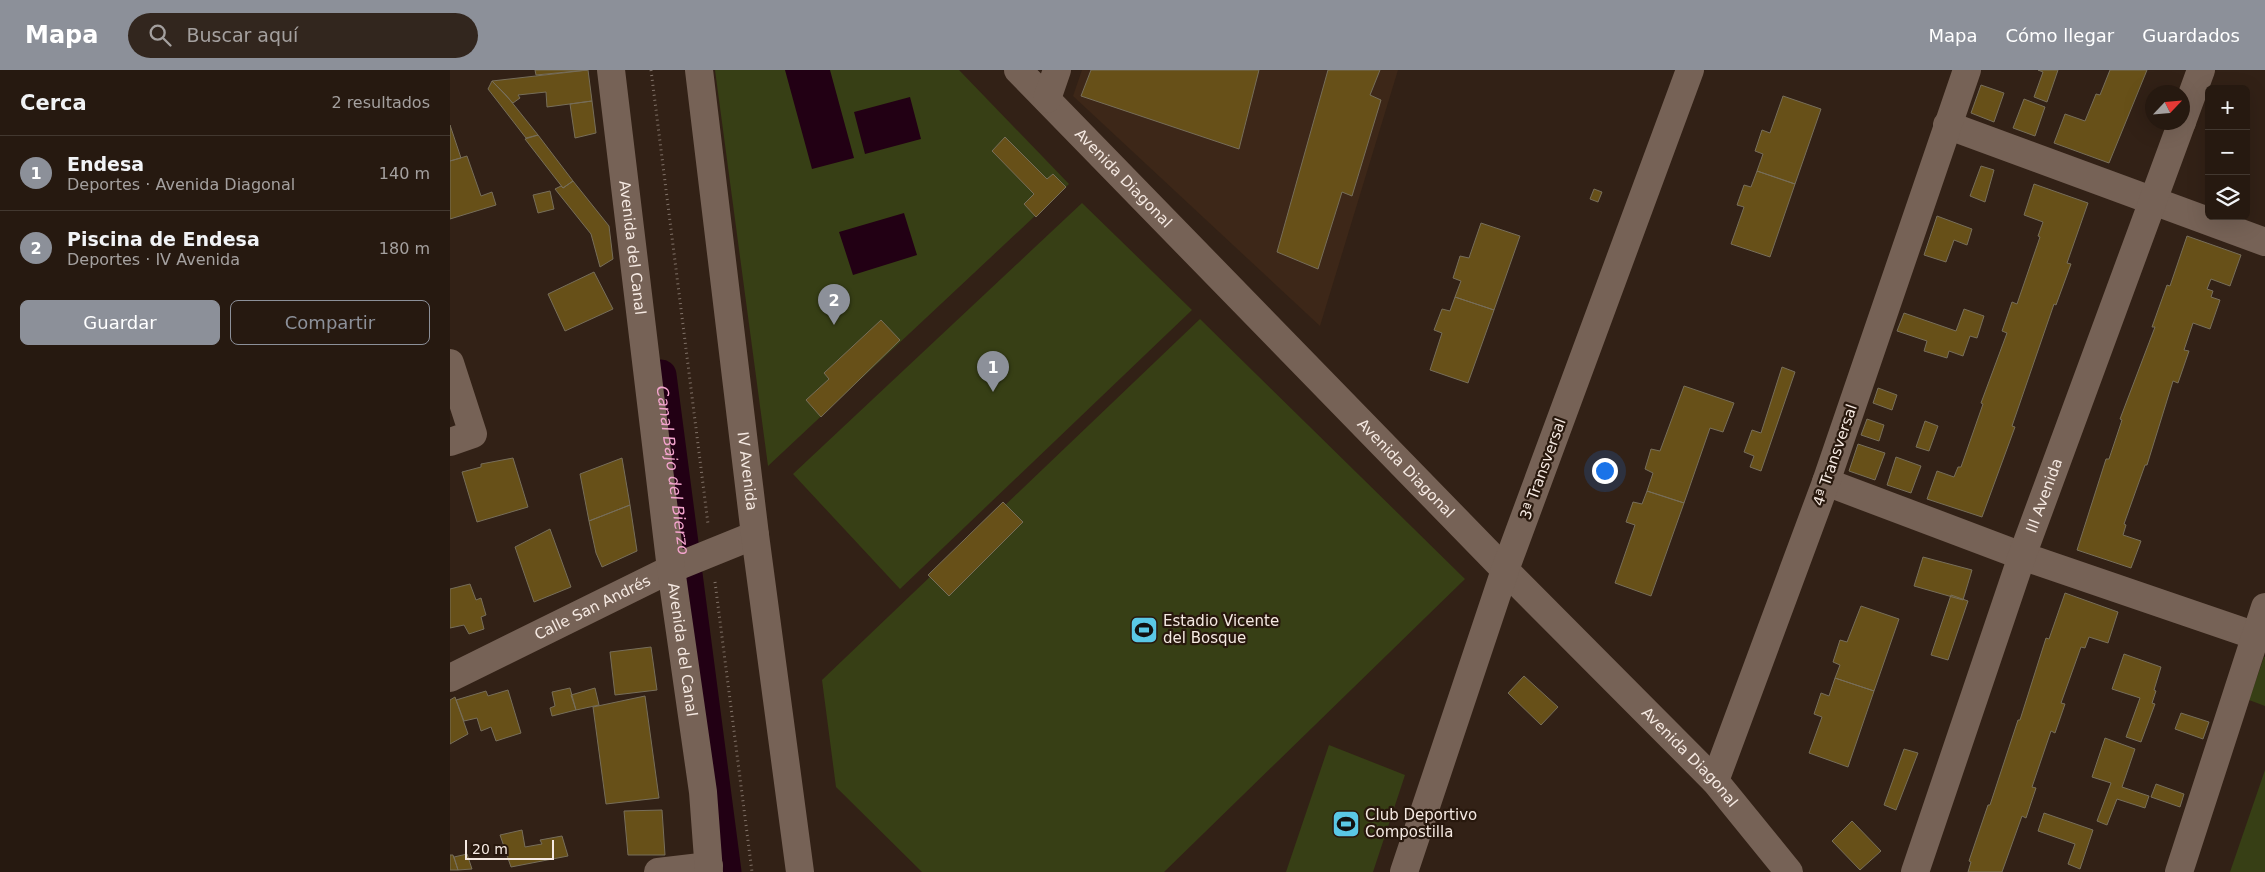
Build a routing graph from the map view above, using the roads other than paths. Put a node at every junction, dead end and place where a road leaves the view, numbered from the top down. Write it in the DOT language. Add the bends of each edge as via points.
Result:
graph roads {
  1 [pos="611,70"];
  2 [pos="699,70"];
  3 [pos="1018,70"];
  4 [pos="1057,70"];
  5 [pos="1690,70"];
  6 [pos="1967,70"];
  7 [pos="2201,70"];
  8 [pos="1047,99"];
  9 [pos="2190,100"];
  10 [pos="1947,125"];
  11 [pos="2179,130"];
  12 [pos="2155,201"];
  13 [pos="2265,242"];
  14 [pos="450,363"];
  15 [pos="450,442"];
  16 [pos="1826,482"];
  17 [pos="746,539"];
  18 [pos="2022,556"];
  19 [pos="675,567"];
  20 [pos="1506,570"];
  21 [pos="2265,608"];
  22 [pos="2256,636"];
  23 [pos="450,678"];
  24 [pos="1715,781"];
  25 [pos="709,869"];
  26 [pos="658,872"];
  27 [pos="800,872"];
  28 [pos="1404,872"];
  29 [pos="1789,872"];
  30 [pos="1915,872"];
  31 [pos="2179,872"];
  1 -- 19 [label="street, Avenida del Canal"];
  2 -- 17 [label="street, IV Avenida"];
  3 -- 8 [label="street, Avenida Diagonal"];
  4 -- 8 [label="street"];
  5 -- 20 [label="street, 3ª Transversal"];
  6 -- 10 [label="street, 4ª Transversal"];
  7 -- 9 [label="street, III Avenida"];
  8 -- 20 [label="street, Avenida Diagonal"];
  10 -- 12 [label="street"];
  10 -- 16 [label="street, 4ª Transversal"];
  11 -- 12 [label="street, III Avenida"];
  12 -- 13 [label="street"];
  12 -- 18 [label="street, III Avenida"];
  14 -- 15 [label="street" via="473,434"];
  16 -- 18 [label="street"];
  16 -- 24 [label="street, 4ª Transversal"];
  17 -- 19 [label="street, Calle San Andrés"];
  17 -- 27 [label="street, IV Avenida"];
  18 -- 22 [label="street"];
  18 -- 30 [label="street, III Avenida"];
  19 -- 23 [label="street, Calle San Andrés"];
  19 -- 25 [label="street, Avenida del Canal" via="702,782"];
  20 -- 24 [label="street, Avenida Diagonal"];
  20 -- 28 [label="street, 3ª Transversal"];
  21 -- 22 [label="street"];
  22 -- 31 [label="street"];
  24 -- 29 [label="street, Avenida Diagonal"];
  25 -- 26 [label="street"];
}
